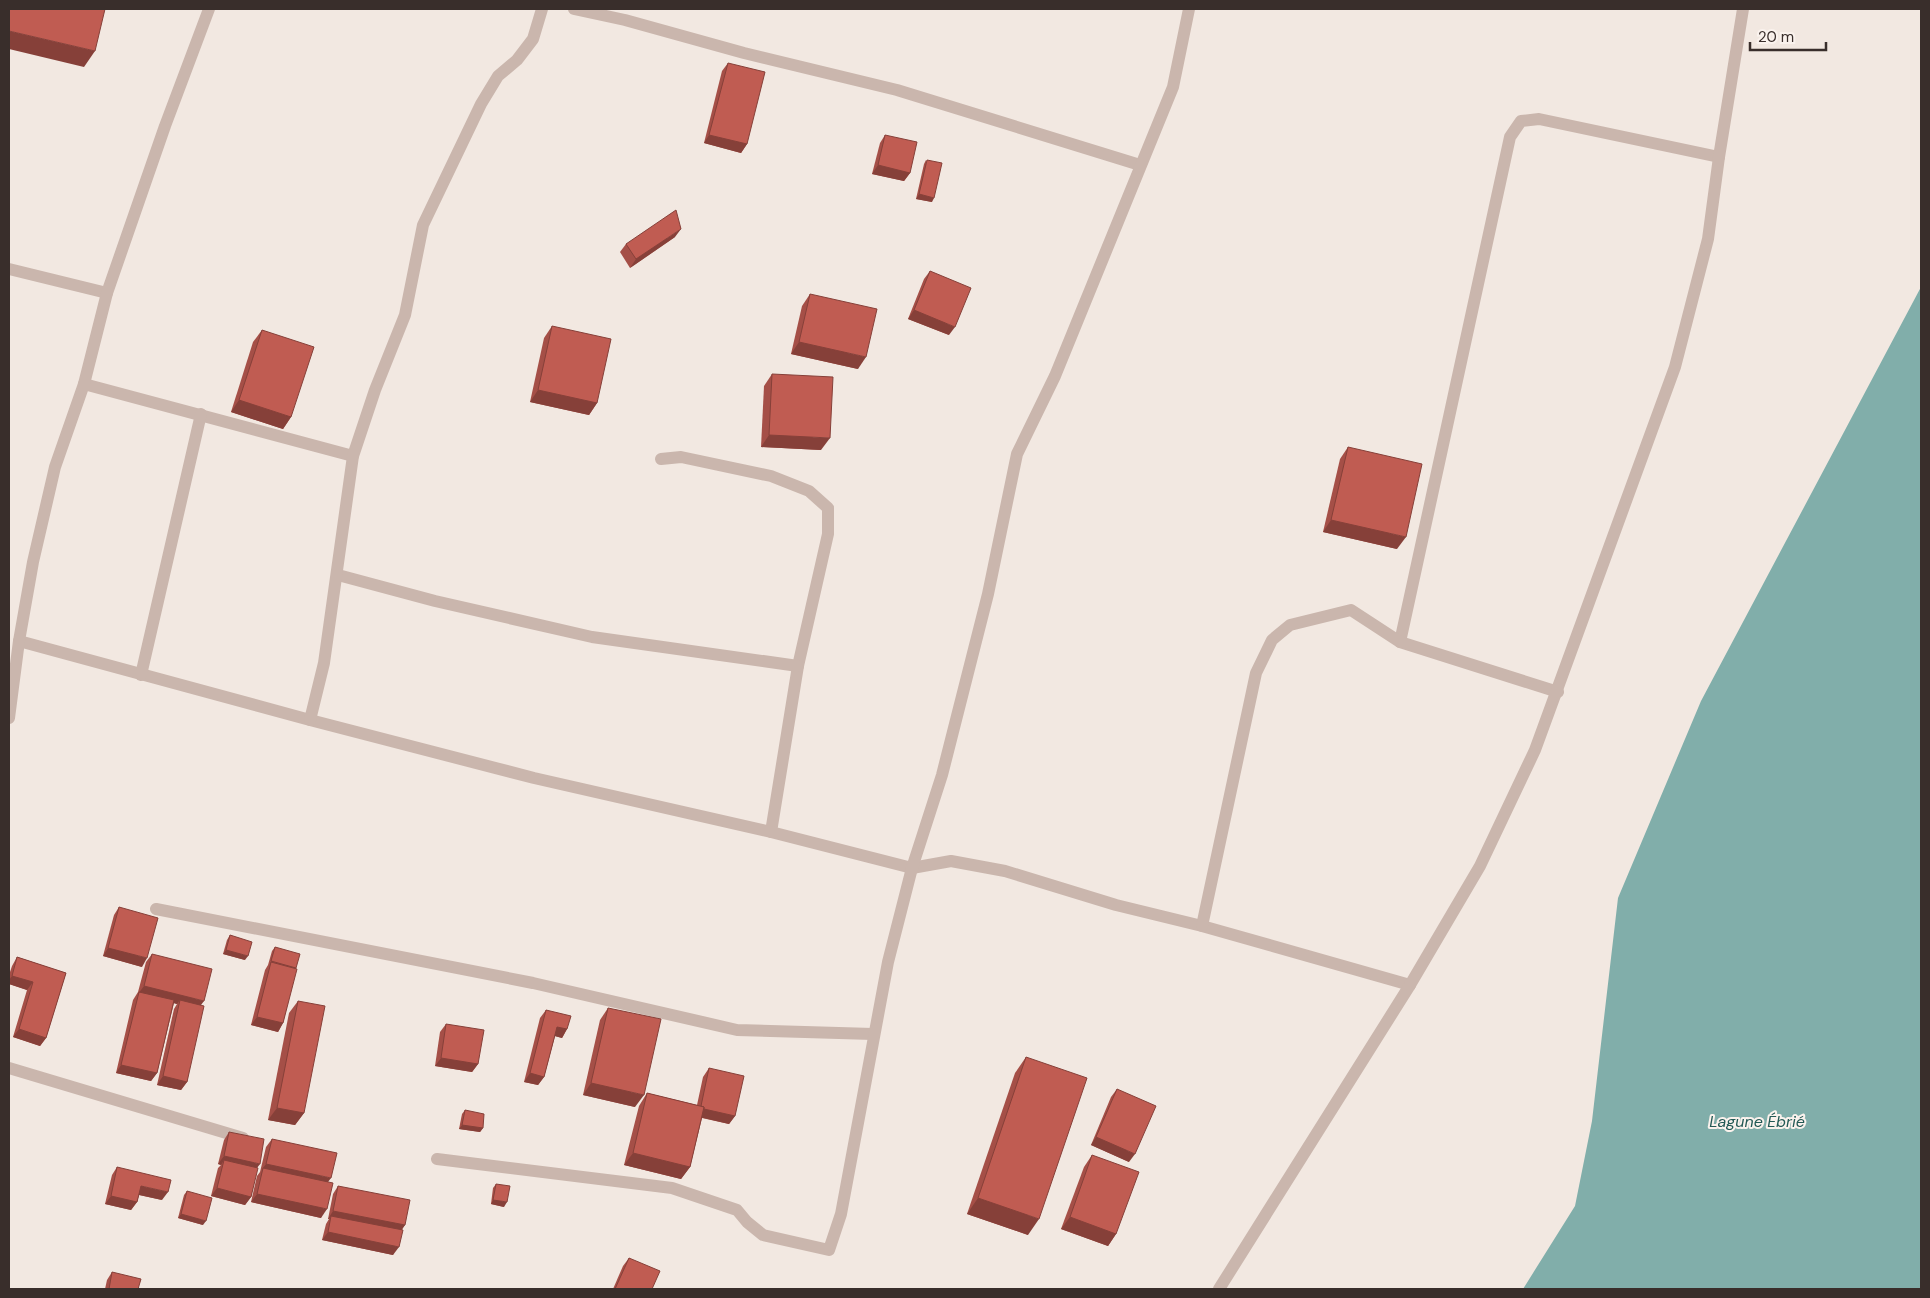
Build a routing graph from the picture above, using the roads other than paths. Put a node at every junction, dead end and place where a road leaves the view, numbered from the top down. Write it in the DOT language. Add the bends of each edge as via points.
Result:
graph roads {
  1 [pos="210,9"];
  2 [pos="542,9"];
  3 [pos="574,9"];
  4 [pos="1189,9"];
  5 [pos="1743,9"];
  6 [pos="1719,157"];
  7 [pos="1140,165"];
  8 [pos="9,269"];
  9 [pos="107,292"];
  10 [pos="84,384"];
  11 [pos="201,414"];
  12 [pos="353,456"];
  13 [pos="661,459"];
  14 [pos="338,575"];
  15 [pos="19,641"];
  16 [pos="1400,642"];
  17 [pos="798,666"];
  18 [pos="141,675"];
  19 [pos="1558,692"];
  20 [pos="9,718"];
  21 [pos="310,720"];
  22 [pos="771,832"];
  23 [pos="912,868"];
  24 [pos="156,909"];
  25 [pos="1202,926"];
  26 [pos="1410,985"];
  27 [pos="873,1034"];
  28 [pos="9,1068"];
  29 [pos="243,1138"];
  30 [pos="436,1158"];
  31 [pos="1220,1289"];
  1 -- 9 [label="street"];
  2 -- 12 [label="street" via="533,40 498,76 481,104 424,225 405,315"];
  3 -- 7 [label="street" via="897,90"];
  4 -- 7 [label="street" via="1173,87"];
  5 -- 6 [label="street"];
  6 -- 16 [label="street" via="1539,119 1521,121 1510,137"];
  6 -- 19 [label="street" via="1708,239 1675,367"];
  7 -- 23 [label="street" via="1055,376 1017,454 988,594 942,775"];
  8 -- 9 [label="street"];
  9 -- 10 [label="street"];
  10 -- 11 [label="street"];
  10 -- 15 [label="street" via="55,467"];
  11 -- 12 [label="street"];
  11 -- 18 [label="street"];
  12 -- 14 [label="street"];
  13 -- 17 [label="street" via="681,457 771,476 809,490 828,508 828,534"];
  14 -- 17 [label="street" via="592,637"];
  14 -- 21 [label="street" via="324,663"];
  15 -- 18 [label="street"];
  15 -- 20 [label="street"];
  16 -- 19 [label="street"];
  16 -- 25 [label="street" via="1351,610 1290,625 1272,640 1256,673"];
  17 -- 22 [label="street"];
  18 -- 21 [label="street"];
  19 -- 26 [label="street" via="1536,750 1480,866"];
  21 -- 22 [label="street" via="534,778"];
  22 -- 23 [label="street"];
  23 -- 25 [label="street" via="951,861 1005,871 1116,905"];
  23 -- 27 [label="street"];
  24 -- 27 [label="street" via="533,983 737,1030"];
  25 -- 26 [label="street"];
  26 -- 31 [label="street"];
  27 -- 30 [label="street" via="841,1214 829,1250 763,1235 736,1210 672,1188"];
  28 -- 29 [label="street"];
}
